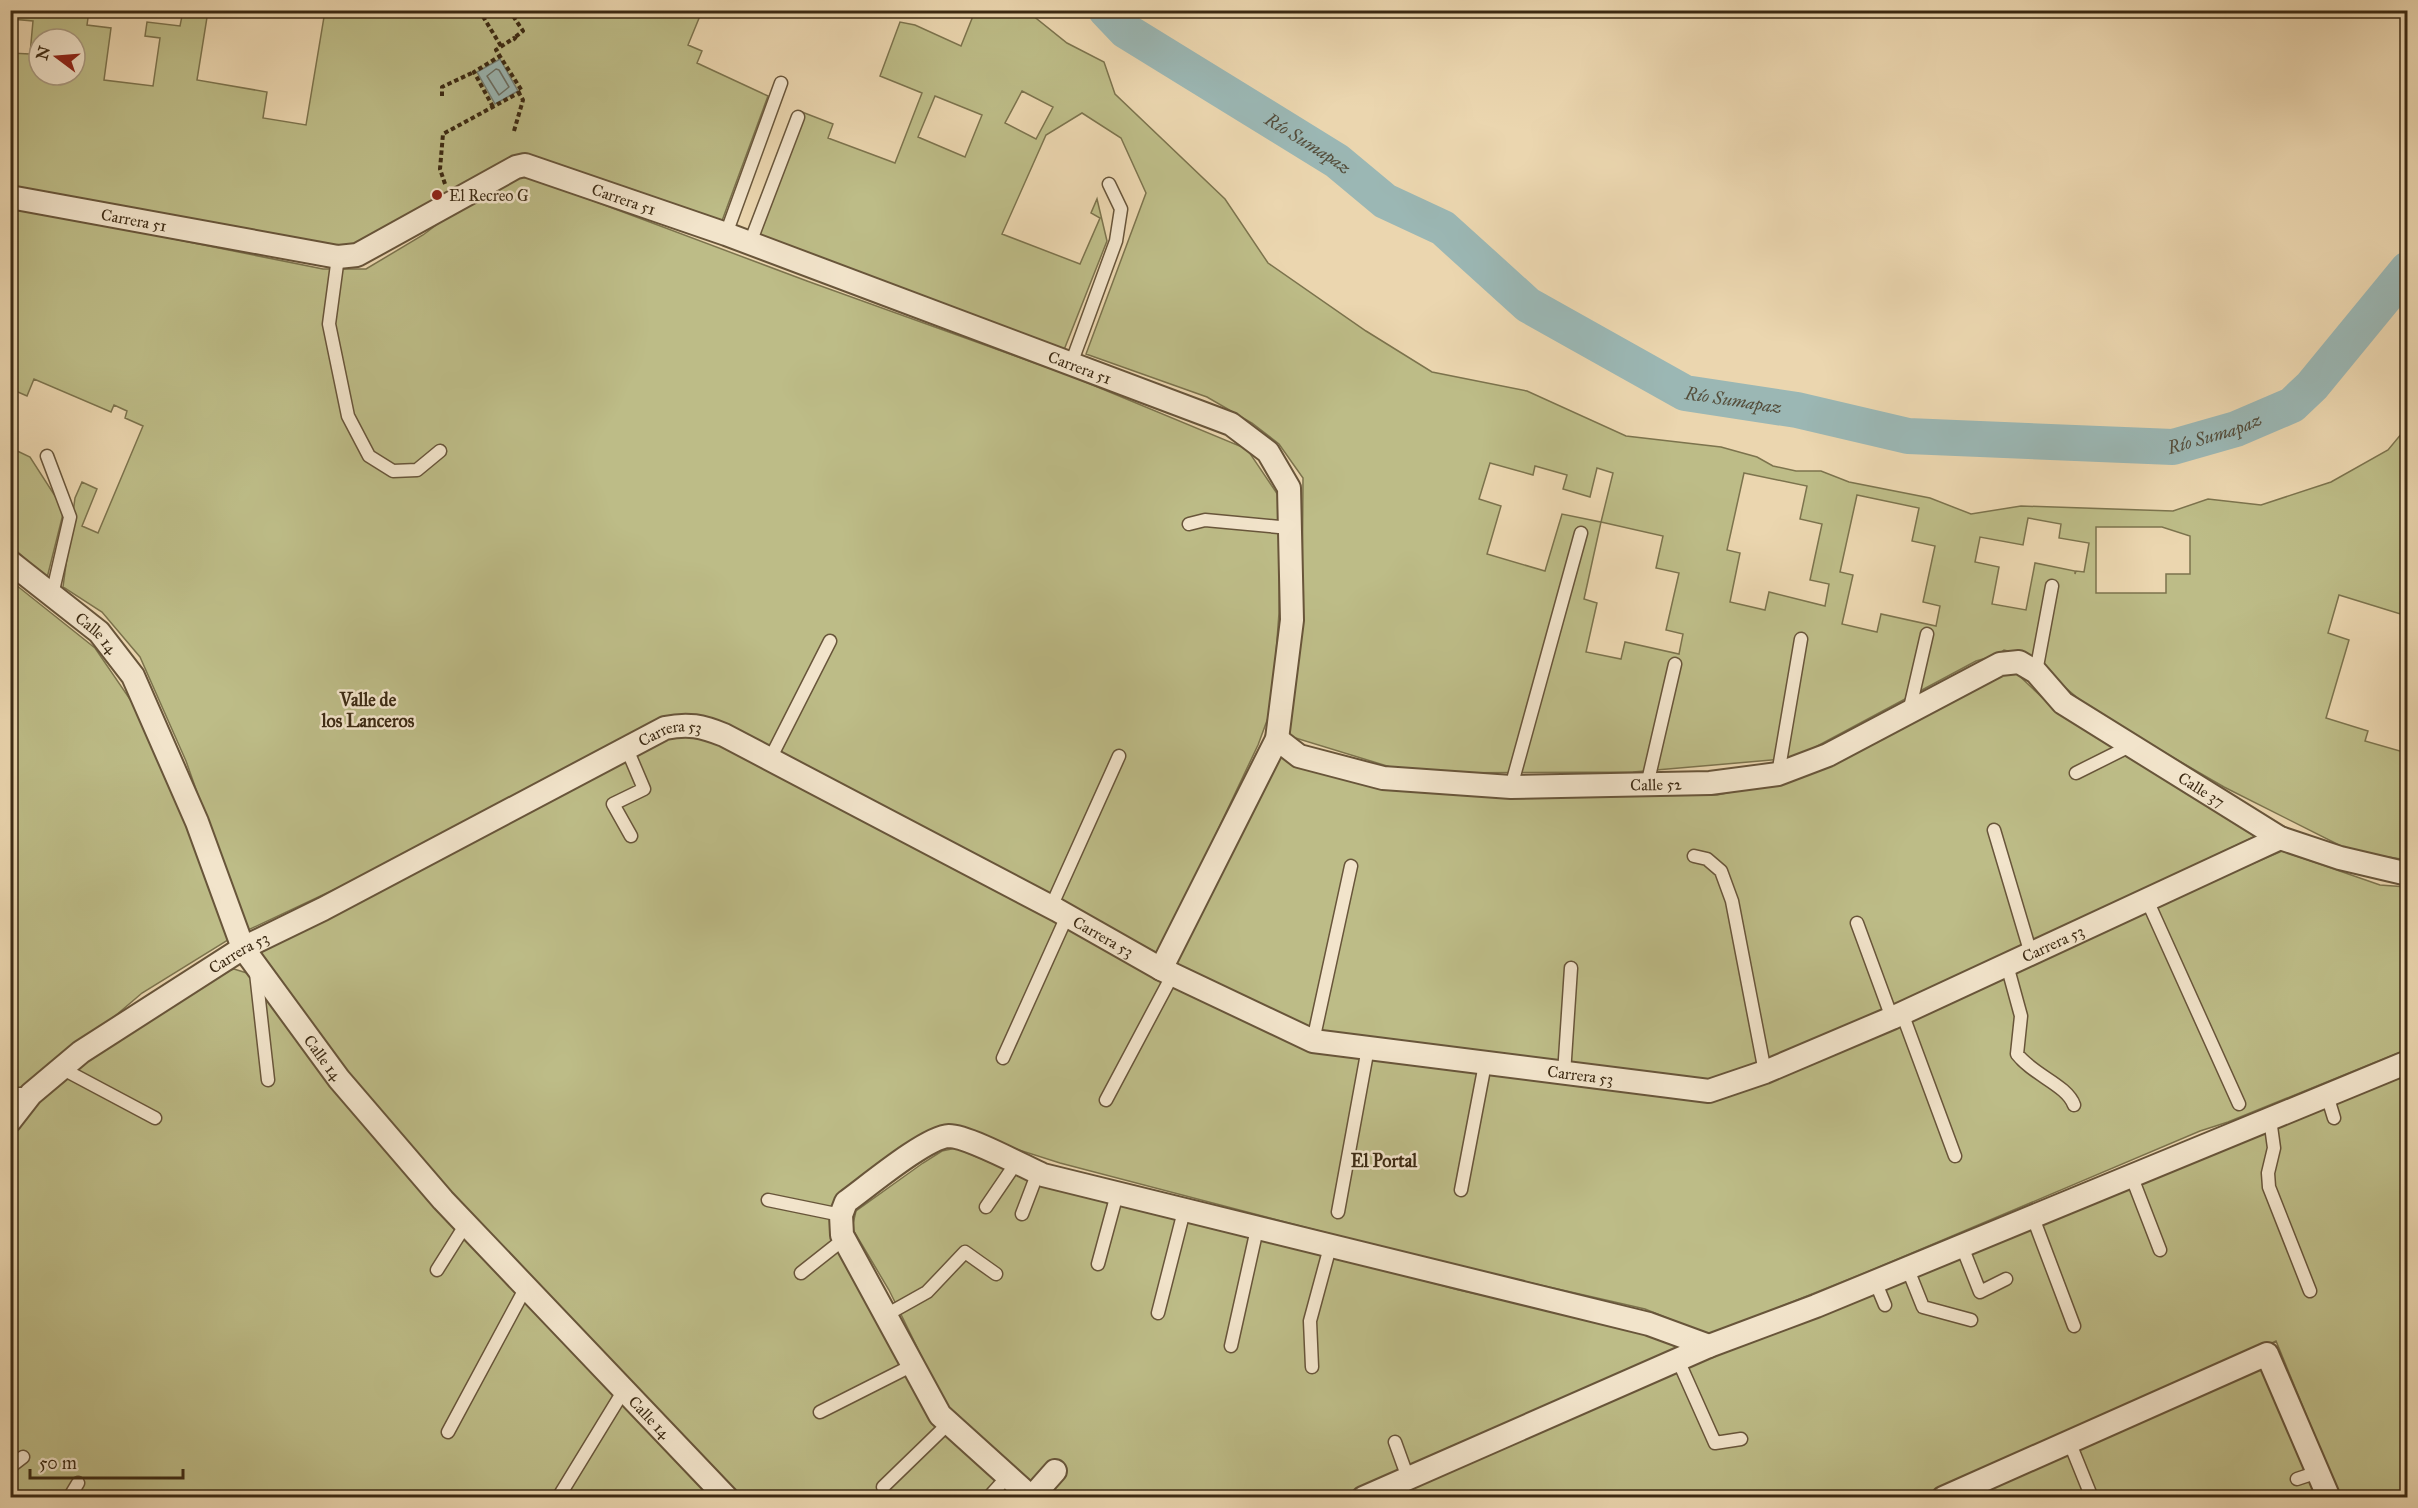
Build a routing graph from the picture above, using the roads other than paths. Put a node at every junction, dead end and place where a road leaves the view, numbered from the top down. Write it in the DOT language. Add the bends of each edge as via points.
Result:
graph roads {
  1 [pos="781,83"];
  2 [pos="798,117"];
  3 [pos="1109,184"];
  4 [pos="10,197"];
  5 [pos="726,234"];
  6 [pos="750,243"];
  7 [pos="338,257"];
  8 [pos="1071,364"];
  9 [pos="440,451"];
  10 [pos="47,456"];
  11 [pos="1188,524"];
  12 [pos="1290,528"];
  13 [pos="1581,533"];
  14 [pos="10,562"];
  15 [pos="2052,586"];
  16 [pos="52,595"];
  17 [pos="1927,634"];
  18 [pos="1801,639"];
  19 [pos="830,641"];
  20 [pos="1675,664"];
  21 [pos="2027,667"];
  22 [pos="1910,712"];
  23 [pos="1277,739"];
  24 [pos="2130,746"];
  25 [pos="627,749"];
  26 [pos="1119,756"];
  27 [pos="771,759"];
  28 [pos="2076,773"];
  29 [pos="1778,774"];
  30 [pos="1647,784"];
  31 [pos="1511,787"];
  32 [pos="1994,830"];
  33 [pos="631,836"];
  34 [pos="2280,838"];
  35 [pos="1694,856"];
  36 [pos="1351,866"];
  37 [pos="2408,874"];
  38 [pos="2147,900"];
  39 [pos="1059,911"];
  40 [pos="1857,923"];
  41 [pos="2031,954"];
  42 [pos="249,957"];
  43 [pos="2007,965"];
  44 [pos="1571,968"];
  45 [pos="1167,972"];
  46 [pos="1897,1016"];
  47 [pos="1313,1041"];
  48 [pos="1368,1048"];
  49 [pos="1003,1058"];
  50 [pos="2408,1062"];
  51 [pos="1485,1064"];
  52 [pos="61,1068"];
  53 [pos="1765,1072"];
  54 [pos="1564,1074"];
  55 [pos="268,1080"];
  56 [pos="21,1094"];
  57 [pos="2327,1095"];
  58 [pos="1106,1100"];
  59 [pos="2239,1104"];
  60 [pos="2074,1105"];
  61 [pos="155,1118"];
  62 [pos="2334,1118"];
  63 [pos="2270,1119"];
  64 [pos="10,1121"];
  65 [pos="1955,1156"];
  66 [pos="1016,1163"];
  67 [pos="1038,1172"];
  68 [pos="2131,1174"];
  69 [pos="1461,1190"];
  70 [pos="1117,1194"];
  71 [pos="768,1200"];
  72 [pos="986,1207"];
  73 [pos="1184,1211"];
  74 [pos="1338,1212"];
  75 [pos="1022,1214"];
  76 [pos="842,1215"];
  77 [pos="2032,1215"];
  78 [pos="466,1224"];
  79 [pos="1257,1229"];
  80 [pos="844,1239"];
  81 [pos="1961,1244"];
  82 [pos="1330,1247"];
  83 [pos="2160,1250"];
  84 [pos="1098,1264"];
  85 [pos="1907,1267"];
  86 [pos="437,1270"];
  87 [pos="801,1273"];
  88 [pos="996,1274"];
  89 [pos="2006,1279"];
  90 [pos="1875,1281"];
  91 [pos="526,1287"];
  92 [pos="2310,1291"];
  93 [pos="1885,1305"];
  94 [pos="1158,1313"];
  95 [pos="886,1315"];
  96 [pos="1971,1320"];
  97 [pos="2074,1326"];
  98 [pos="1231,1346"];
  99 [pos="1709,1346"];
  100 [pos="1678,1360"];
  101 [pos="913,1365"];
  102 [pos="1312,1367"];
  103 [pos="624,1390"];
  104 [pos="820,1412"];
  105 [pos="949,1423"];
  106 [pos="448,1432"];
  107 [pos="1741,1440"];
  108 [pos="2069,1441"];
  109 [pos="1395,1442"];
  110 [pos="24,1456"];
  111 [pos="10,1467"];
  112 [pos="1055,1471"];
  113 [pos="1008,1476"];
  114 [pos="78,1483"];
  115 [pos="1404,1486"];
  116 [pos="883,1487"];
  117 [pos="69,1497"];
  118 [pos="558,1497"];
  119 [pos="727,1497"];
  120 [pos="988,1497"];
  121 [pos="1032,1497"];
  122 [pos="1364,1497"];
  123 [pos="1943,1497"];
  124 [pos="2092,1497"];
  125 [pos="2329,1497"];
  1 -- 5 [label="lane"];
  2 -- 6 [label="lane"];
  3 -- 8 [label="lane" via="1121,209 1116,241"];
  4 -- 7 [label="street, Carrera 51"];
  5 -- 6 [label="street, Carrera 51"];
  5 -- 7 [label="street, Carrera 51" via="525,165 357,255"];
  6 -- 8 [label="street, Carrera 51"];
  7 -- 9 [label="lane" via="329,324 348,416 369,456 393,471 417,470"];
  8 -- 12 [label="street, Carrera 51" via="1231,424 1268,452 1289,488"];
  10 -- 16 [label="lane" via="70,517"];
  11 -- 12 [label="lane" via="1205,520"];
  12 -- 23 [label="street, Carrera 51" via="1292,620"];
  13 -- 31 [label="lane"];
  14 -- 16 [label="street, Calle 14"];
  15 -- 21 [label="lane"];
  16 -- 42 [label="street, Calle 14" via="99,632 133,676 197,822"];
  17 -- 22 [label="lane"];
  18 -- 29 [label="lane"];
  19 -- 27 [label="lane"];
  20 -- 30 [label="lane"];
  21 -- 22 [label="street, Calle 52" via="2000,664"];
  21 -- 24 [label="street, Calle 37" via="2064,703"];
  22 -- 29 [label="street, Calle 52" via="1827,755"];
  23 -- 31 [label="street, Calle 52" via="1299,756 1383,778"];
  23 -- 45 [label="street, Carrera 51"];
  24 -- 28 [label="lane"];
  24 -- 34 [label="street, Calle 37"];
  25 -- 27 [label="street, Carrera 53" via="665,728 684,723 704,726"];
  25 -- 33 [label="lane" via="644,789 613,804"];
  25 -- 42 [label="street, Carrera 53" via="323,909"];
  26 -- 39 [label="lane"];
  27 -- 39 [label="street, Carrera 53"];
  29 -- 30 [label="street, Calle 52" via="1710,783"];
  30 -- 31 [label="street, Calle 52"];
  32 -- 41 [label="lane"];
  34 -- 37 [label="street, Calle 37" via="2340,858"];
  34 -- 38 [label="street, Carrera 53"];
  35 -- 53 [label="lane" via="1707,859 1721,871 1732,901"];
  36 -- 47 [label="lane"];
  38 -- 41 [label="street, Carrera 53"];
  38 -- 59 [label="lane"];
  39 -- 45 [label="street, Carrera 53"];
  39 -- 49 [label="lane"];
  40 -- 46 [label="lane"];
  41 -- 43 [label="street, Carrera 53"];
  42 -- 52 [label="street, Carrera 53" via="81,1052"];
  42 -- 55 [label="lane"];
  42 -- 78 [label="street, Calle 14" via="339,1079"];
  43 -- 46 [label="street, Carrera 53"];
  43 -- 60 [label="lane" via="2021,1016 2017,1054 2025,1065 2071,1095"];
  44 -- 54 [label="lane"];
  45 -- 47 [label="street, Carrera 53"];
  45 -- 58 [label="lane"];
  46 -- 53 [label="street, Carrera 53"];
  46 -- 65 [label="lane"];
  47 -- 48 [label="street, Carrera 53"];
  48 -- 51 [label="street, Carrera 53"];
  48 -- 74 [label="lane"];
  50 -- 57 [label="street"];
  51 -- 54 [label="street, Carrera 53"];
  51 -- 69 [label="lane"];
  52 -- 56 [label="street, Carrera 53"];
  52 -- 61 [label="lane"];
  53 -- 54 [label="street, Carrera 53" via="1709,1091"];
  56 -- 64 [label="street, Carrera 53"];
  57 -- 62 [label="lane"];
  57 -- 63 [label="street"];
  63 -- 68 [label="street"];
  63 -- 92 [label="lane" via="2274,1148 2269,1186"];
  66 -- 67 [label="street"];
  66 -- 72 [label="lane"];
  66 -- 76 [label="street" via="950,1136 928,1143 846,1203"];
  67 -- 70 [label="street"];
  67 -- 75 [label="lane"];
  68 -- 77 [label="street"];
  68 -- 83 [label="lane"];
  70 -- 73 [label="street"];
  70 -- 84 [label="lane"];
  71 -- 76 [label="lane"];
  73 -- 79 [label="street"];
  73 -- 94 [label="lane"];
  76 -- 80 [label="street"];
  77 -- 81 [label="street"];
  77 -- 97 [label="lane"];
  78 -- 86 [label="lane"];
  78 -- 91 [label="street, Calle 14"];
  79 -- 82 [label="street"];
  79 -- 98 [label="lane"];
  80 -- 87 [label="lane"];
  80 -- 95 [label="street"];
  81 -- 85 [label="street"];
  81 -- 89 [label="lane" via="1980,1292"];
  82 -- 99 [label="street" via="1649,1324"];
  82 -- 102 [label="lane" via="1310,1321"];
  85 -- 90 [label="street"];
  85 -- 96 [label="lane" via="1923,1307"];
  88 -- 95 [label="lane" via="965,1252 927,1292"];
  90 -- 93 [label="lane"];
  90 -- 99 [label="street"];
  91 -- 103 [label="street, Calle 14"];
  91 -- 106 [label="lane"];
  95 -- 101 [label="street"];
  99 -- 100 [label="street"];
  100 -- 107 [label="lane" via="1715,1443"];
  100 -- 115 [label="street"];
  101 -- 104 [label="lane"];
  101 -- 105 [label="street" via="940,1415"];
  103 -- 118 [label="lane"];
  103 -- 119 [label="street, Calle 14"];
  105 -- 113 [label="street" via="982,1439"];
  105 -- 116 [label="lane"];
  108 -- 123 [label="street"];
  108 -- 124 [label="lane"];
  108 -- 125 [label="street" via="2267,1354 2307,1475"];
  109 -- 115 [label="lane"];
  110 -- 111 [label="lane"];
  112 -- 121 [label="street"];
  113 -- 120 [label="lane"];
  113 -- 121 [label="street"];
  114 -- 117 [label="lane"];
  115 -- 122 [label="street"];
}
